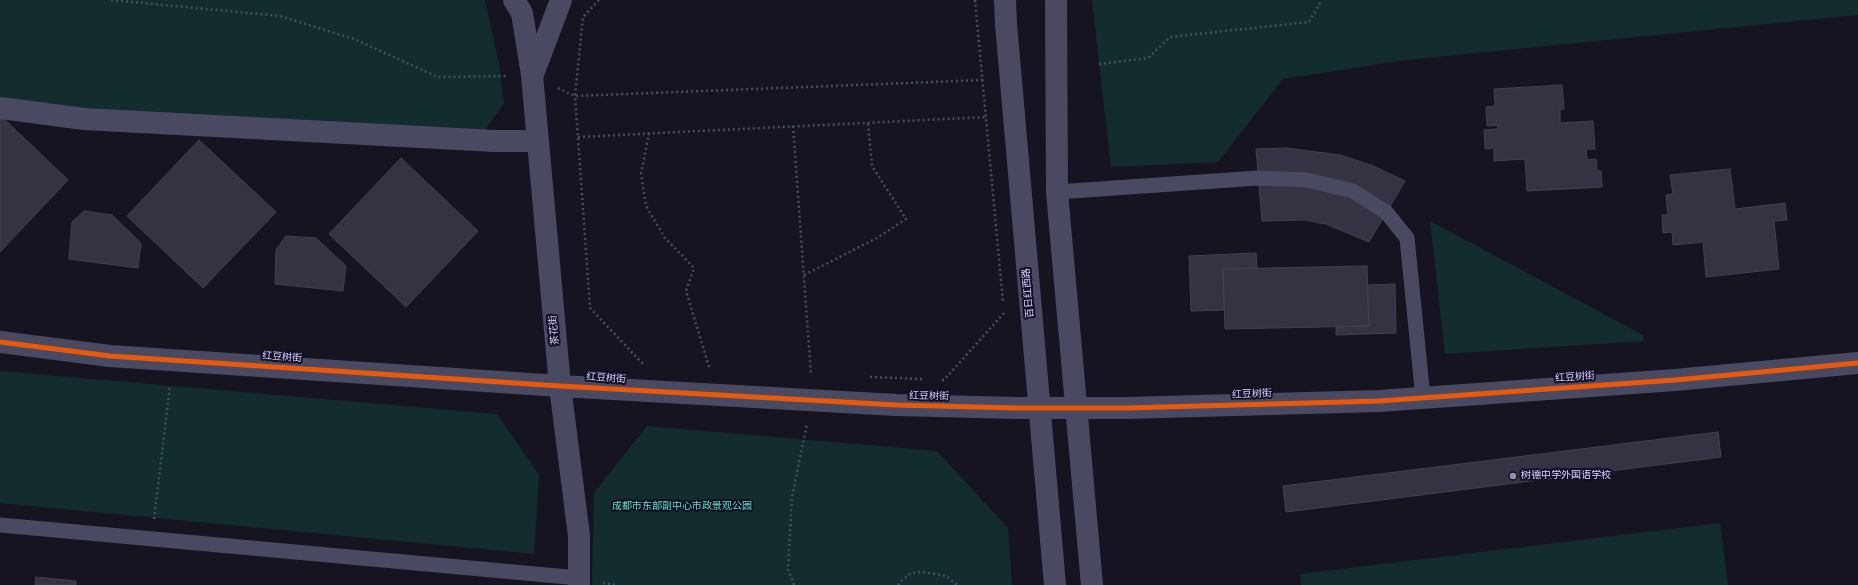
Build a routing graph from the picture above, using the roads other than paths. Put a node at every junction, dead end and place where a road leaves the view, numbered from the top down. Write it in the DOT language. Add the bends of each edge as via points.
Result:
graph roads {
  1 [pos="514,0"];
  2 [pos="561,0"];
  3 [pos="1005,0"];
  4 [pos="1056,0"];
  5 [pos="532,75"];
  6 [pos="0,108"];
  7 [pos="538,141"];
  8 [pos="1057,192"];
  9 [pos="0,342"];
  10 [pos="1858,363"];
  11 [pos="560,386"];
  12 [pos="1423,398"];
  13 [pos="1040,408"];
  14 [pos="1076,408"];
  15 [pos="0,525"];
  16 [pos="579,582"];
  17 [pos="1055,585"];
  18 [pos="1092,585"];
  1 -- 5 [label="street, 茶花街" via="522,13"];
  2 -- 5 [label="street, 茶花街"];
  3 -- 13 [label="street, 百日红西路"];
  4 -- 8 [label="street"];
  5 -- 7 [label="street, 茶花街"];
  6 -- 7 [label="street" via="84,119 495,141"];
  7 -- 11 [label="street, 茶花街"];
  8 -- 12 [label="lane" via="1258,178 1307,180 1353,191 1386,212 1407,238"];
  8 -- 14 [label="street"];
  9 -- 11 [label="street, 红豆树街" via="110,356"];
  10 -- 12 [label="street, 红豆树街" via="1675,380"];
  11 -- 13 [label="street, 红豆树街" via="896,405"];
  11 -- 16 [label="street, 茶花街" via="579,536"];
  12 -- 14 [label="street, 红豆树街"];
  13 -- 14 [label="street, 红豆树街"];
  13 -- 17 [label="street, 百日红西路"];
  14 -- 18 [label="street"];
  15 -- 16 [label="lane"];
}
